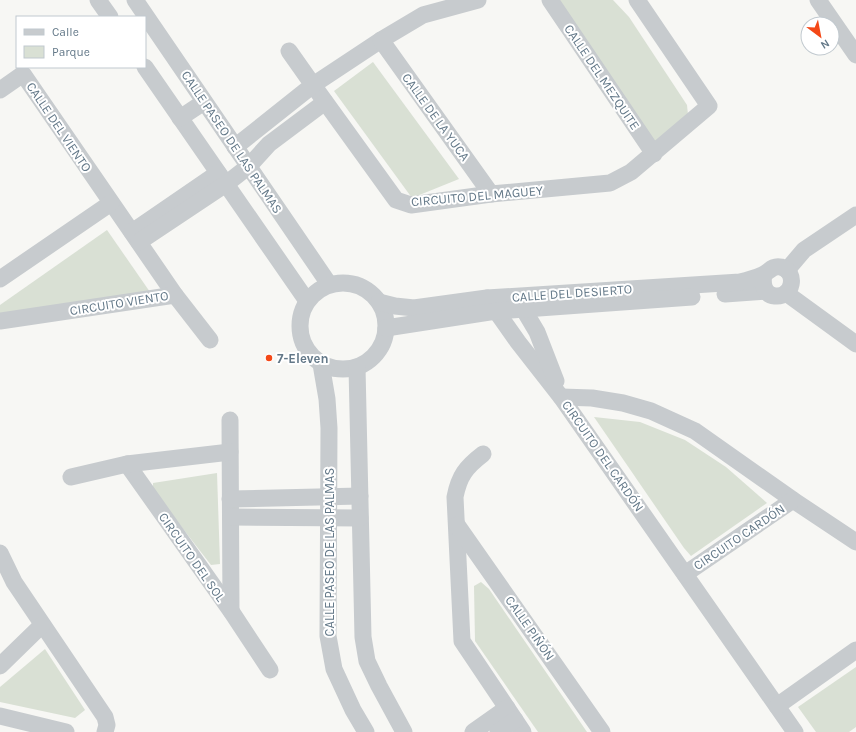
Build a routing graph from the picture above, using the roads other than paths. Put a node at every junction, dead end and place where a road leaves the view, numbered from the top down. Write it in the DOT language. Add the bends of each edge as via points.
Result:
graph roads {
  1 [pos="98,0"];
  2 [pos="135,0"];
  3 [pos="478,0"];
  4 [pos="550,0"];
  5 [pos="637,0"];
  6 [pos="818,0"];
  7 [pos="109,16"];
  8 [pos="146,16"];
  9 [pos="146,16"];
  10 [pos="381,40"];
  11 [pos="288,51"];
  12 [pos="856,55"];
  13 [pos="146,68"];
  14 [pos="313,85"];
  15 [pos="0,90"];
  16 [pos="204,102"];
  17 [pos="325,102"];
  18 [pos="180,118"];
  19 [pos="235,147"];
  20 [pos="654,154"];
  21 [pos="249,166"];
  22 [pos="222,179"];
  23 [pos="491,194"];
  24 [pos="111,202"];
  25 [pos="856,215"];
  26 [pos="135,237"];
  27 [pos="787,270"];
  28 [pos="0,279"];
  29 [pos="765,283"];
  30 [pos="329,284"];
  31 [pos="786,293"];
  32 [pos="175,295"];
  33 [pos="307,300"];
  34 [pos="379,302"];
  35 [pos="520,303"];
  36 [pos="492,305"];
  37 [pos="0,322"];
  38 [pos="386,328"];
  39 [pos="210,340"];
  40 [pos="856,344"];
  41 [pos="321,364"];
  42 [pos="357,366"];
  43 [pos="561,397"];
  44 [pos="230,420"];
  45 [pos="230,452"];
  46 [pos="483,454"];
  47 [pos="127,464"];
  48 [pos="71,477"];
  49 [pos="360,496"];
  50 [pos="329,497"];
  51 [pos="230,499"];
  52 [pos="793,500"];
  53 [pos="230,517"];
  54 [pos="329,518"];
  55 [pos="360,518"];
  56 [pos="457,525"];
  57 [pos="856,542"];
  58 [pos="0,553"];
  59 [pos="685,574"];
  60 [pos="231,612"];
  61 [pos="42,625"];
  62 [pos="856,650"];
  63 [pos="0,666"];
  64 [pos="270,670"];
  65 [pos="776,706"];
  66 [pos="0,716"];
  67 [pos="515,720"];
  68 [pos="400,731"];
  69 [pos="66,732"];
  70 [pos="104,732"];
  71 [pos="366,732"];
  72 [pos="473,732"];
  73 [pos="498,732"];
  74 [pos="602,732"];
  75 [pos="795,732"];
  1 -- 7 [label="street"];
  2 -- 9 [label="street, CALLE PASEO DE LAS PALMAS"];
  3 -- 10 [label="street" via="423,15"];
  4 -- 20 [label="street, CALLE DEL MEZQUITE"];
  5 -- 20 [label="street, CIRCUITO DEL MAGUEY" via="709,106"];
  6 -- 12 [label="street"];
  8 -- 16 [label="street, CALLE PASEO DE LAS PALMAS"];
  10 -- 14 [label="street"];
  10 -- 23 [label="street, CALLE DE LA YUCA"];
  11 -- 14 [label="street, CIRCUITO DEL MAGUEY"];
  13 -- 18 [label="street"];
  14 -- 17 [label="street, CIRCUITO DEL MAGUEY"];
  14 -- 19 [label="street"];
  15 -- 24 [label="street, CALLE DEL VIENTO" via="23,74"];
  16 -- 18 [label="street"];
  16 -- 19 [label="street, CALLE PASEO DE LAS PALMAS"];
  17 -- 21 [label="street" via="269,144"];
  17 -- 23 [label="street, CIRCUITO DEL MAGUEY" via="396,200 411,205"];
  18 -- 22 [label="street"];
  19 -- 21 [label="street, CALLE PASEO DE LAS PALMAS"];
  20 -- 23 [label="street, CIRCUITO DEL MAGUEY" via="631,172 610,183"];
  21 -- 22 [label="street"];
  21 -- 30 [label="street, CALLE PASEO DE LAS PALMAS"];
  22 -- 26 [label="street"];
  22 -- 33 [label="street"];
  24 -- 26 [label="street, CIRCUITO VIENTO"];
  24 -- 28 [label="street"];
  25 -- 27 [label="street" via="804,250"];
  26 -- 32 [label="street, CIRCUITO VIENTO"];
  27 -- 29 [label="street" via="772,268"];
  27 -- 31 [label="street" via="792,284"];
  29 -- 31 [label="street" via="770,294 781,296"];
  29 -- 35 [label="street, CALLE DEL DESIERTO" via="740,282 635,295"];
  30 -- 33 [label="street"];
  30 -- 34 [label="street" via="343,282 357,285"];
  31 -- 40 [label="street"];
  32 -- 37 [label="street, CIRCUITO VIENTO"];
  32 -- 39 [label="street"];
  33 -- 41 [label="street" via="301,313 299,328 302,342 309,355"];
  34 -- 36 [label="street, CALLE DEL DESIERTO" via="414,308"];
  34 -- 38 [label="street" via="385,314"];
  35 -- 36 [label="street, CALLE DEL DESIERTO"];
  35 -- 43 [label="street" via="537,332"];
  36 -- 38 [label="street, CALLE DEL DESIERTO"];
  36 -- 43 [label="street"];
  38 -- 42 [label="street" via="383,343 375,355"];
  41 -- 42 [label="street" via="335,369 350,369"];
  41 -- 50 [label="street, CALLE PASEO DE LAS PALMAS" via="329,428"];
  42 -- 49 [label="street"];
  43 -- 52 [label="street, CIRCUITO DEL CARDÓN" via="592,398 651,411 695,431"];
  43 -- 59 [label="street, CIRCUITO DEL CARDÓN"];
  44 -- 45 [label="street, CIRCUITO DEL SOL"];
  45 -- 47 [label="street"];
  45 -- 51 [label="street, CIRCUITO DEL SOL"];
  46 -- 56 [label="street" via="470,464 458,483 455,497"];
  47 -- 48 [label="street"];
  47 -- 60 [label="street, CIRCUITO DEL SOL"];
  49 -- 50 [label="street"];
  49 -- 55 [label="street"];
  50 -- 51 [label="street"];
  50 -- 54 [label="street, CALLE PASEO DE LAS PALMAS"];
  51 -- 53 [label="street, CIRCUITO DEL SOL"];
  52 -- 57 [label="street, CIRCUITO DEL CARDÓN"];
  52 -- 59 [label="street, CIRCUITO CARDÓN"];
  53 -- 54 [label="street"];
  53 -- 60 [label="street, CIRCUITO DEL SOL"];
  54 -- 55 [label="street"];
  54 -- 71 [label="street, CALLE PASEO DE LAS PALMAS" via="328,636 334,669"];
  55 -- 68 [label="street" via="363,638 367,661"];
  56 -- 67 [label="street" via="462,641"];
  56 -- 74 [label="street, CALLE PIÑÓN"];
  58 -- 61 [label="street" via="14,582"];
  59 -- 65 [label="street, CIRCUITO DEL CARDÓN"];
  60 -- 64 [label="street"];
  61 -- 63 [label="street"];
  61 -- 70 [label="street" via="106,717 107,725"];
  62 -- 65 [label="street"];
  65 -- 75 [label="street, CIRCUITO DEL CARDÓN"];
  66 -- 69 [label="street"];
  67 -- 72 [label="street"];
  67 -- 73 [label="street"];
}
